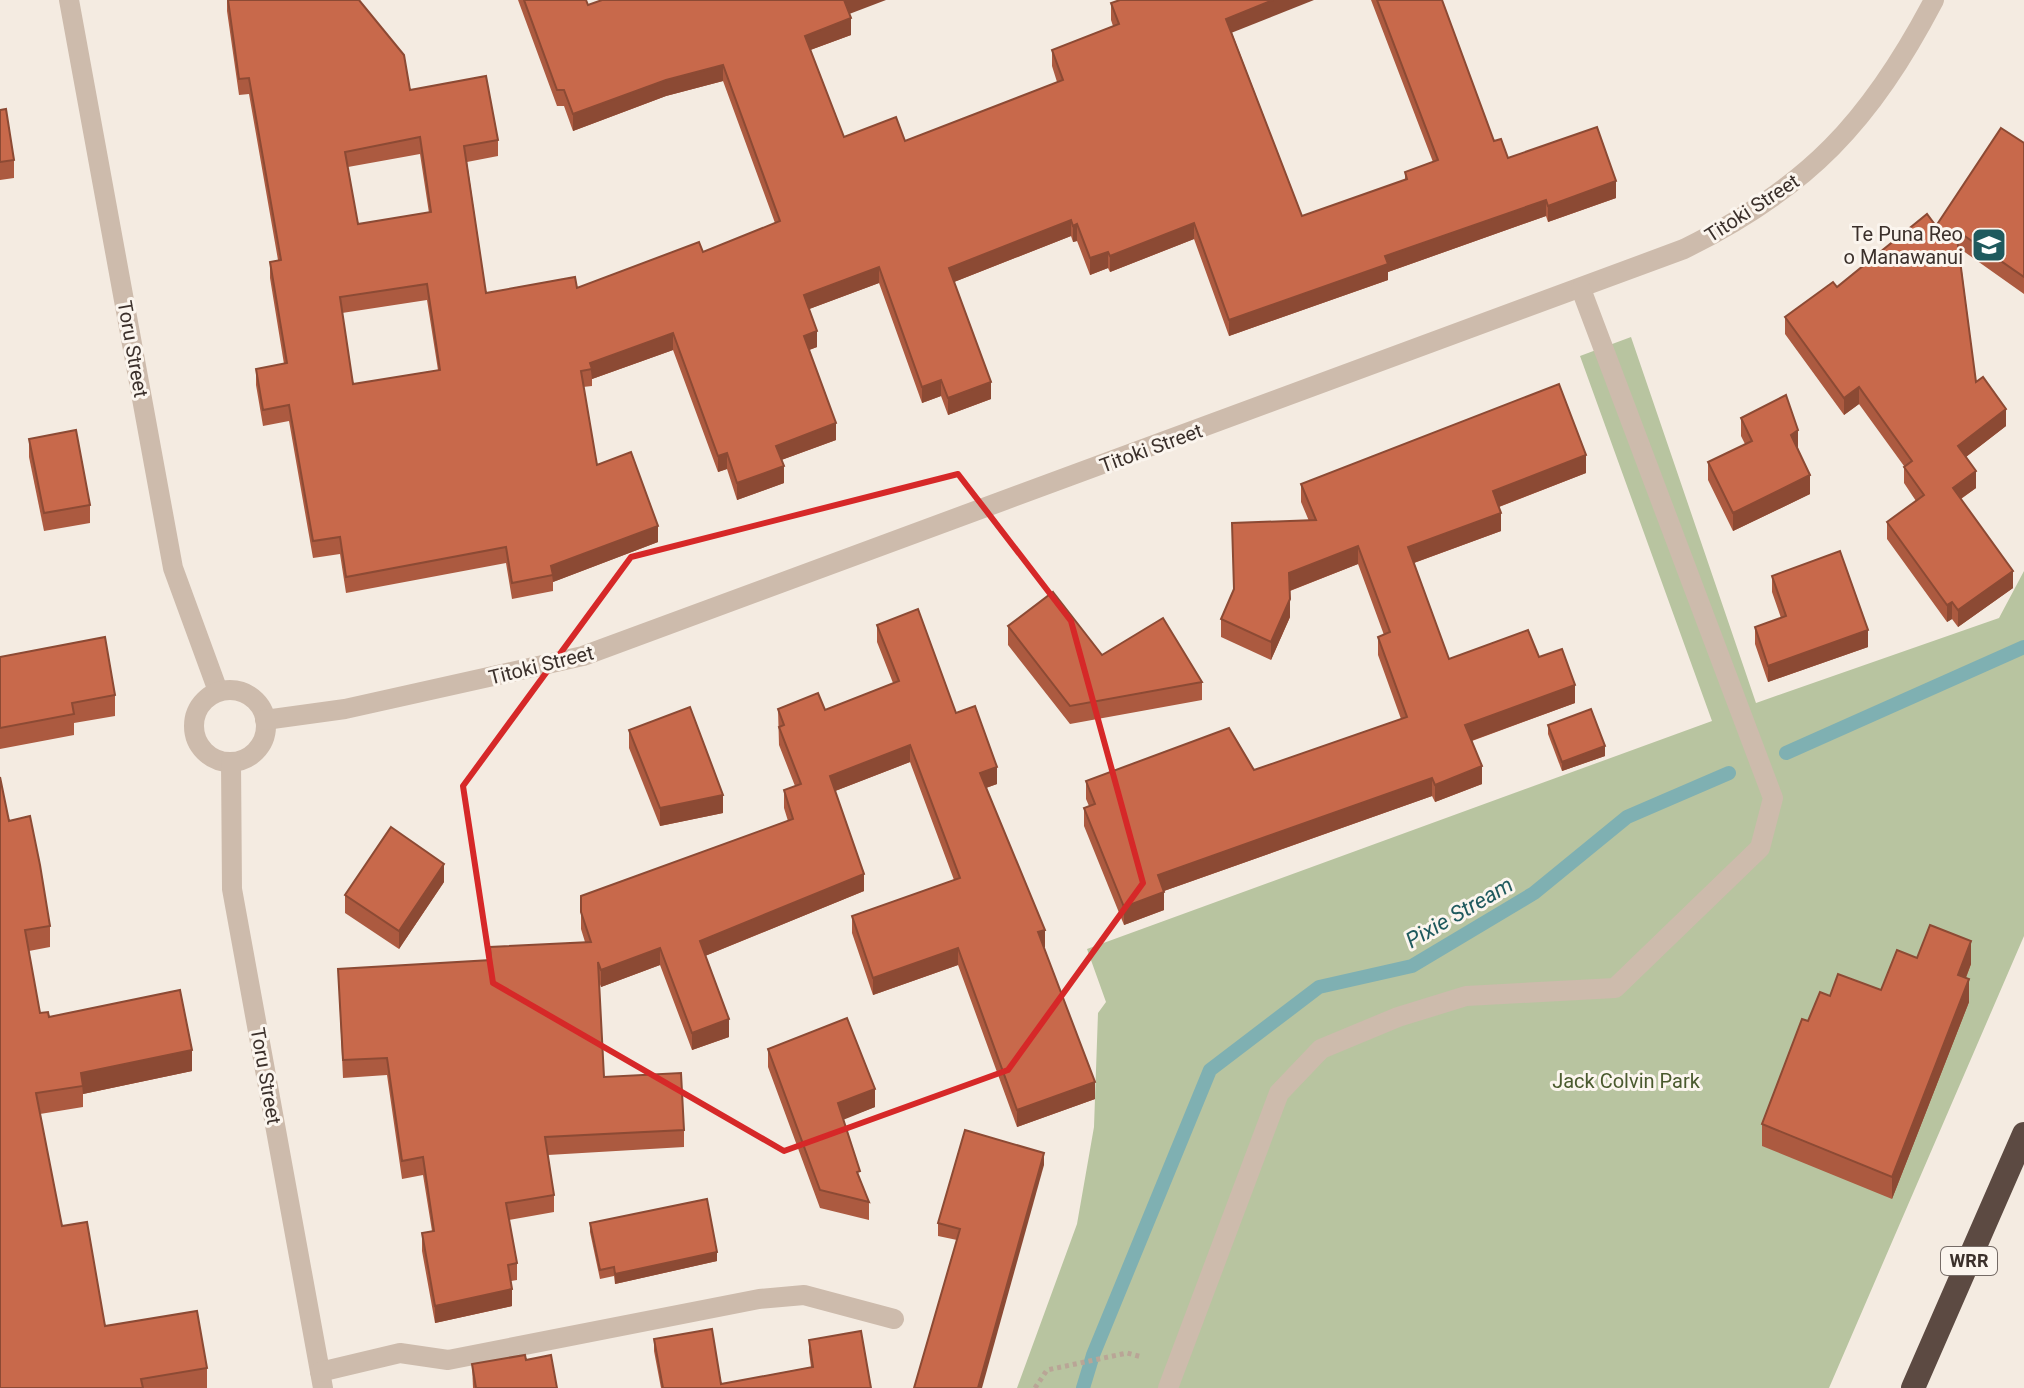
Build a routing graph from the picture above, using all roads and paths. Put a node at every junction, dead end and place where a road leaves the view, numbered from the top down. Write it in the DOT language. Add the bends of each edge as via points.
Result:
graph roads {
  1 [pos="69,0"];
  2 [pos="1934,0"];
  3 [pos="1581,289"];
  4 [pos="218,691"];
  5 [pos="265,720"];
  6 [pos="231,762"];
  7 [pos="2024,1134"];
  8 [pos="894,1319"];
  9 [pos="1127,1353"];
  10 [pos="322,1380"];
  11 [pos="1035,1388"];
  12 [pos="1168,1388"];
  13 [pos="1913,1388"];
  1 -- 4 [label="street, Toru Street" via="173,568"];
  2 -- 3 [label="street, Titoki Street" via="1870,106 1831,152 1791,185 1718,233"];
  3 -- 5 [label="street, Titoki Street" via="583,656 345,709"];
  3 -- 12 [label="street" via="1773,798 1760,848 1615,988 1466,996 1321,1049 1279,1093"];
  4 -- 5 [label="street" via="249,695"];
  4 -- 6 [label="street" via="198,712 195,732 204,750"];
  5 -- 6 [label="street" via="258,749"];
  6 -- 10 [label="street, Toru Street" via="232,889"];
  7 -- 13 [label="highway, WRR"];
  8 -- 10 [label="street" via="804,1295 759,1299 448,1360 400,1353"];
  9 -- 11 [label="path" via="1047,1370"];
}
